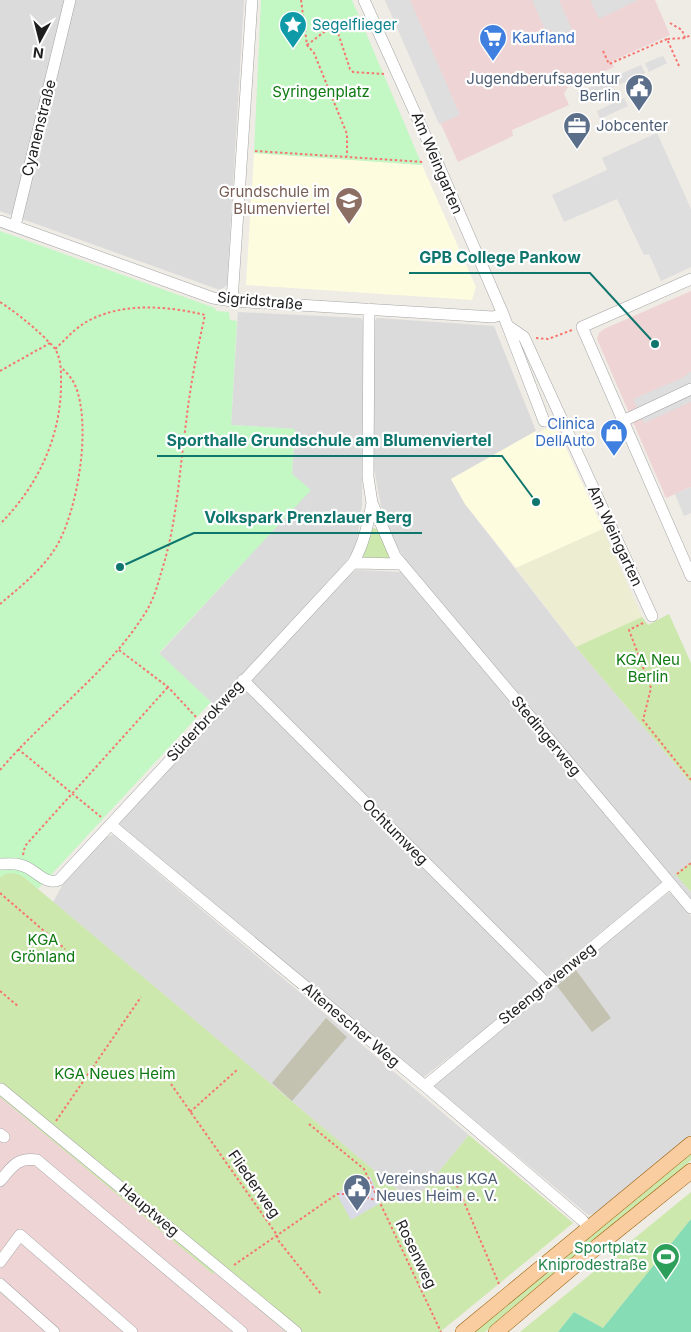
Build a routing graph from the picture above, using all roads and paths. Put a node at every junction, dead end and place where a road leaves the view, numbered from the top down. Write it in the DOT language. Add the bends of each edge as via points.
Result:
graph roads {
  1 [pos="70,0"];
  2 [pos="252,0"];
  3 [pos="301,0"];
  4 [pos="364,0"];
  5 [pos="670,23"];
  6 [pos="691,35"];
  7 [pos="685,38"];
  8 [pos="667,39"];
  9 [pos="307,44"];
  10 [pos="603,51"];
  11 [pos="679,66"];
  12 [pos="385,74"];
  13 [pos="242,150"];
  14 [pos="347,156"];
  15 [pos="424,162"];
  16 [pos="0,221"];
  17 [pos="14,226"];
  18 [pos="691,279"];
  19 [pos="232,301"];
  20 [pos="0,302"];
  21 [pos="369,309"];
  22 [pos="503,314"];
  23 [pos="508,326"];
  24 [pos="582,327"];
  25 [pos="524,337"];
  26 [pos="50,343"];
  27 [pos="55,349"];
  28 [pos="61,367"];
  29 [pos="0,371"];
  30 [pos="691,389"];
  31 [pos="544,421"];
  32 [pos="623,421"];
  33 [pos="372,503"];
  34 [pos="0,524"];
  35 [pos="353,563"];
  36 [pos="402,564"];
  37 [pos="691,576"];
  38 [pos="0,604"];
  39 [pos="652,616"];
  40 [pos="119,650"];
  41 [pos="244,680"];
  42 [pos="168,687"];
  43 [pos="203,724"];
  44 [pos="18,750"];
  45 [pos="0,770"];
  46 [pos="691,780"];
  47 [pos="72,792"];
  48 [pos="111,825"];
  49 [pos="691,863"];
  50 [pos="0,864"];
  51 [pos="22,864"];
  52 [pos="670,882"];
  53 [pos="0,893"];
  54 [pos="691,908"];
  55 [pos="65,949"];
  56 [pos="548,984"];
  57 [pos="0,991"];
  58 [pos="141,997"];
  59 [pos="19,1007"];
  60 [pos="237,1070"];
  61 [pos="171,1084"];
  62 [pos="425,1086"];
  63 [pos="1,1089"];
  64 [pos="190,1112"];
  65 [pos="54,1124"];
  66 [pos="309,1124"];
  67 [pos="691,1144"];
  68 [pos="691,1171"];
  69 [pos="453,1176"];
  70 [pos="0,1181"];
  71 [pos="378,1201"];
  72 [pos="589,1228"];
  73 [pos="277,1235"];
  74 [pos="0,1262"];
  75 [pos="224,1272"];
  76 [pos="0,1284"];
  77 [pos="499,1284"];
  78 [pos="321,1294"];
  79 [pos="54,1332"];
  80 [pos="132,1332"];
  81 [pos="242,1332"];
  82 [pos="296,1332"];
  83 [pos="441,1332"];
  84 [pos="462,1332"];
  85 [pos="496,1332"];
  1 -- 17 [label="street, Cyanenstraße"];
  2 -- 13 [label="street"];
  3 -- 9 [label="path"];
  4 -- 22 [label="street, Am Weingarten"];
  5 -- 7 [label="path" via="682,30"];
  6 -- 7 [label="path"];
  7 -- 8 [label="path"];
  8 -- 10 [label="path" via="609,64"];
  8 -- 11 [label="path"];
  9 -- 12 [label="path" via="333,28 337,30 352,72"];
  9 -- 14 [label="path" via="314,52 346,134"];
  13 -- 14 [label="path"];
  13 -- 19 [label="street"];
  14 -- 15 [label="path"];
  16 -- 17 [label="street, Sigridstraße"];
  17 -- 19 [label="street, Sigridstraße" via="213,298"];
  18 -- 24 [label="street"];
  19 -- 21 [label="street, Sigridstraße"];
  20 -- 26 [label="path" via="25,319"];
  21 -- 22 [label="street, Sigridstraße" via="493,317"];
  21 -- 33 [label="street, Stedingerweg" via="368,477"];
  22 -- 23 [label="street, Am Weingarten"];
  23 -- 25 [label="street"];
  23 -- 31 [label="street, Am Weingarten"];
  24 -- 25 [label="path" via="548,339"];
  24 -- 32 [label="street"];
  25 -- 39 [label="street, Am Weingarten"];
  26 -- 27 [label="path"];
  26 -- 29 [label="path"];
  27 -- 28 [label="path"];
  27 -- 40 [label="path" via="75,330 102,315 146,307 205,315 165,560 144,616"];
  28 -- 34 [label="path" via="60,411 54,437 29,490"];
  28 -- 38 [label="path" via="74,382 83,412 83,437 70,516 56,547 43,564"];
  30 -- 32 [label="street"];
  32 -- 37 [label="street"];
  33 -- 35 [label="street, Süderbrokweg" via="368,527"];
  33 -- 36 [label="street, Stedingerweg" via="395,556"];
  35 -- 36 [label="street"];
  35 -- 41 [label="street, Süderbrokweg"];
  36 -- 52 [label="street, Stedingerweg"];
  39 -- 46 [label="path" via="629,630 651,688 643,720"];
  40 -- 42 [label="path"];
  40 -- 44 [label="path"];
  41 -- 43 [label="street, Süderbrokweg"];
  41 -- 56 [label="street, Ochtumweg"];
  42 -- 43 [label="path"];
  42 -- 47 [label="path"];
  43 -- 48 [label="street, Süderbrokweg"];
  44 -- 45 [label="path"];
  44 -- 47 [label="path"];
  47 -- 48 [label="path"];
  47 -- 51 [label="path" via="25,846"];
  48 -- 51 [label="street, Süderbrokweg" via="60,880 47,880"];
  48 -- 62 [label="street, Altenescher Weg"];
  49 -- 52 [label="path"];
  50 -- 51 [label="street"];
  52 -- 54 [label="street, Stedingerweg"];
  52 -- 56 [label="street, Steengravenweg"];
  53 -- 55 [label="path"];
  56 -- 62 [label="street, Steengravenweg"];
  57 -- 59 [label="path"];
  58 -- 65 [label="path"];
  60 -- 64 [label="path"];
  61 -- 64 [label="path, Fliederweg"];
  62 -- 72 [label="street, Altenescher Weg"];
  63 -- 75 [label="street, Hauptweg"];
  64 -- 73 [label="path, Fliederweg"];
  66 -- 71 [label="path, Rosenweg" via="364,1169"];
  67 -- 72 [label="main road"];
  68 -- 85 [label="main road"];
  69 -- 77 [label="path"];
  70 -- 81 [label="street" via="16,1163 37,1160"];
  71 -- 73 [label="path" via="357,1194 337,1194"];
  71 -- 83 [label="path, Rosenweg"];
  72 -- 84 [label="main road"];
  73 -- 75 [label="path"];
  73 -- 78 [label="path, Fliederweg"];
  74 -- 80 [label="street" via="20,1235"];
  75 -- 82 [label="street, Hauptweg"];
  76 -- 79 [label="street"];
}
